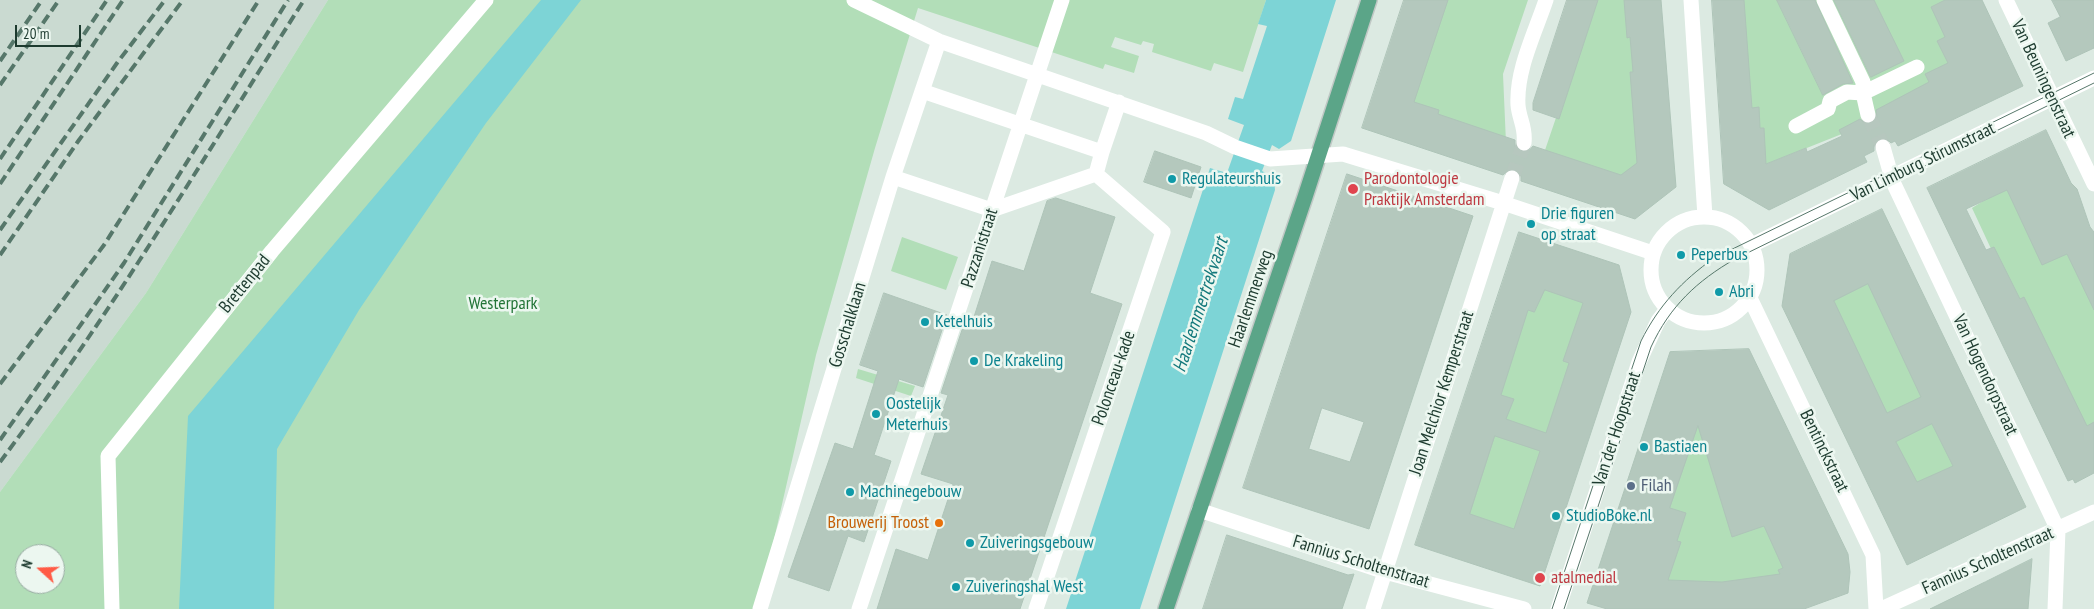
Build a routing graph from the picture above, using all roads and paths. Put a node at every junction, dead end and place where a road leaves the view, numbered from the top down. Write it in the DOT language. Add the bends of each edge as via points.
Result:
graph roads {
  1 [pos="486,0"];
  2 [pos="854,0"];
  3 [pos="1062,0"];
  4 [pos="1369,0"];
  5 [pos="1546,0"];
  6 [pos="1691,0"];
  7 [pos="1824,0"];
  8 [pos="2006,0"];
  9 [pos="939,41"];
  10 [pos="1917,67"];
  11 [pos="1036,75"];
  12 [pos="2094,78"];
  13 [pos="922,91"];
  14 [pos="1863,93"];
  15 [pos="2052,99"];
  16 [pos="1119,102"];
  17 [pos="1868,115"];
  18 [pos="1021,125"];
  19 [pos="1796,126"];
  20 [pos="1524,143"];
  21 [pos="1883,147"];
  22 [pos="1102,152"];
  23 [pos="1318,158"];
  24 [pos="1096,174"];
  25 [pos="893,177"];
  26 [pos="1512,178"];
  27 [pos="1891,178"];
  28 [pos="2094,184"];
  29 [pos="1503,203"];
  30 [pos="992,210"];
  31 [pos="1705,217"];
  32 [pos="1752,245"];
  33 [pos="1653,253"];
  34 [pos="1750,298"];
  35 [pos="1667,309"];
  36 [pos="1199,510"];
  37 [pos="2094,512"];
  38 [pos="2058,530"];
  39 [pos="1385,572"];
  40 [pos="112,609"];
  41 [pos="760,609"];
  42 [pos="859,609"];
  43 [pos="1036,609"];
  44 [pos="1166,609"];
  45 [pos="1373,609"];
  46 [pos="1524,609"];
  47 [pos="1558,609"];
  48 [pos="1876,609"];
  49 [pos="1881,609"];
  50 [pos="2055,609"];
  1 -- 40 [label="street, Brettenpad" via="272,251 108,456"];
  2 -- 9 [label="street"];
  3 -- 11 [label="street, Pazzanistraat"];
  4 -- 23 [label="main road, Haarlemmerweg"];
  5 -- 20 [label="street" via="1520,77 1518,106 1526,131"];
  6 -- 31 [label="street"];
  7 -- 14 [label="street" via="1863,82"];
  8 -- 15 [label="street, Van Beuningenstraat"];
  9 -- 11 [label="street"];
  9 -- 13 [label="street, Gosschalklaan"];
  10 -- 14 [label="street"];
  11 -- 16 [label="street"];
  11 -- 18 [label="street, Pazzanistraat"];
  12 -- 15 [label="street, Van Limburg Stirumstraat"];
  13 -- 18 [label="street"];
  13 -- 25 [label="street, Gosschalklaan"];
  14 -- 17 [label="street"];
  14 -- 19 [label="street" via="1847,92 1830,101 1828,109"];
  15 -- 27 [label="street, Van Limburg Stirumstraat"];
  15 -- 28 [label="street, Van Beuningenstraat"];
  16 -- 22 [label="street"];
  16 -- 23 [label="street" via="1270,159"];
  18 -- 22 [label="street"];
  18 -- 30 [label="street, Pazzanistraat"];
  21 -- 27 [label="street, Van Hogendorpstraat"];
  22 -- 24 [label="street"];
  23 -- 29 [label="street" via="1343,154"];
  23 -- 36 [label="main road, Haarlemmerweg"];
  24 -- 30 [label="street"];
  24 -- 43 [label="street, Polonceau-kade" via="1163,232"];
  25 -- 30 [label="street"];
  25 -- 41 [label="street, Gosschalklaan"];
  26 -- 29 [label="street, Joan Melchior Kemperstraat"];
  27 -- 32 [label="street, Van Limburg Stirumstraat"];
  27 -- 38 [label="street, Van Hogendorpstraat"];
  29 -- 33 [label="street"];
  29 -- 39 [label="street, Joan Melchior Kemperstraat"];
  30 -- 42 [label="street, Pazzanistraat"];
  31 -- 32 [label="street" via="1730,223"];
  31 -- 33 [label="street" via="1688,219 1673,226"];
  32 -- 34 [label="street" via="1758,271"];
  33 -- 35 [label="street" via="1652,284 1658,299"];
  34 -- 35 [label="street" via="1738,313 1721,322 1702,324 1684,320"];
  34 -- 48 [label="street, Bentinckstraat" via="1873,555"];
  35 -- 47 [label="street, Van der Hoopstraat" via="1639,362"];
  36 -- 39 [label="street, Fannius Scholtenstraat"];
  36 -- 44 [label="main road, Haarlemmerweg"];
  37 -- 38 [label="street, Fannius Scholtenstraat"];
  38 -- 49 [label="street, Fannius Scholtenstraat"];
  38 -- 50 [label="street, Van Hogendorpstraat"];
  39 -- 45 [label="street, Joan Melchior Kemperstraat"];
  39 -- 46 [label="street, Fannius Scholtenstraat"];
}
